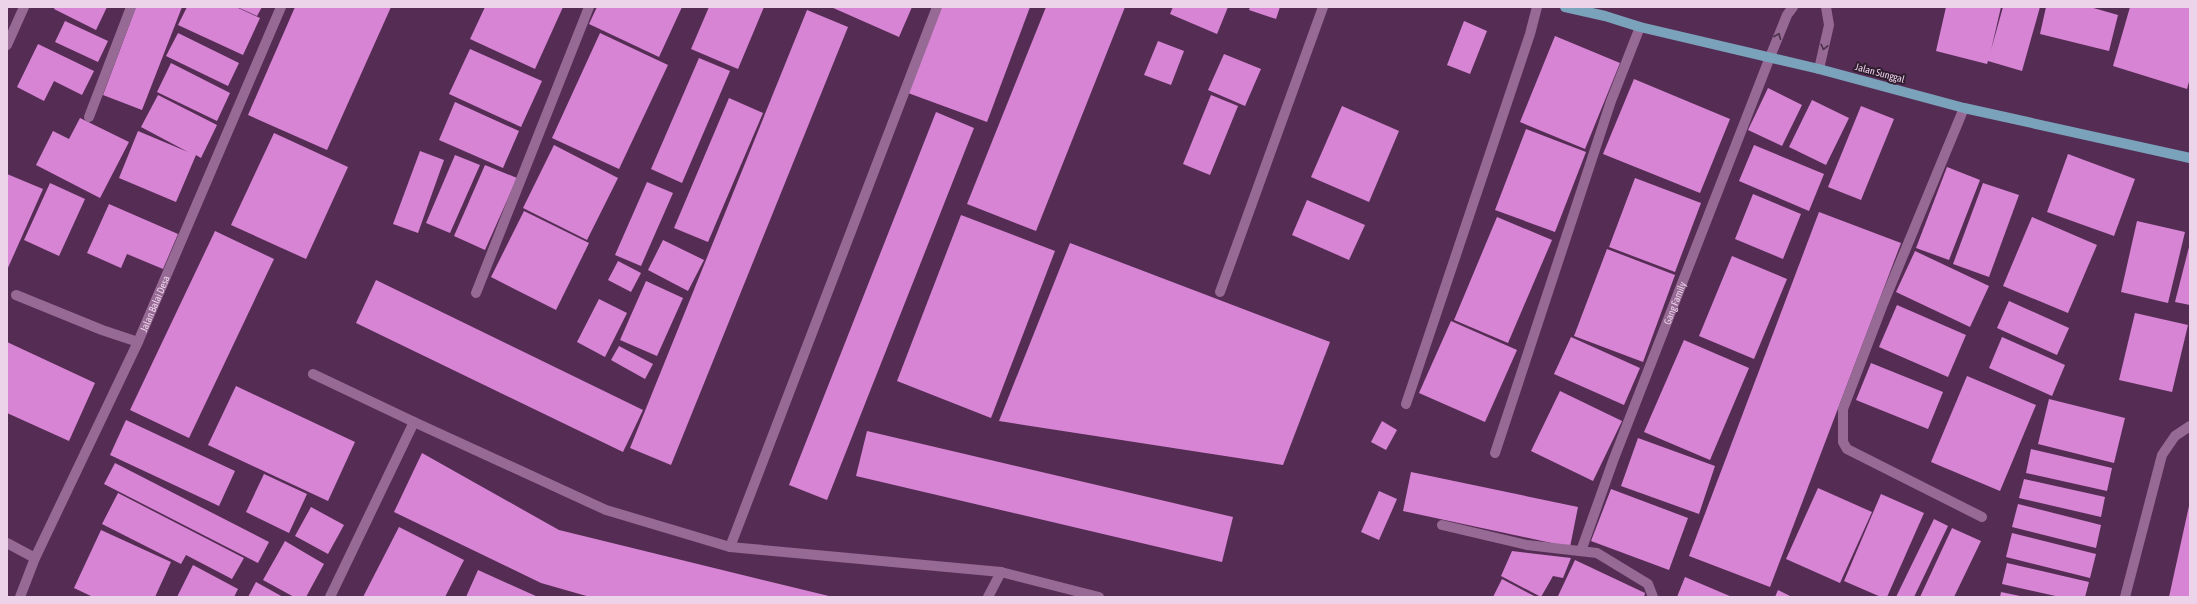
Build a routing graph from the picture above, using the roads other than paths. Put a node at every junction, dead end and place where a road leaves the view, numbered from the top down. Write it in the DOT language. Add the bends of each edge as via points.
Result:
graph roads {
  1 [pos="24,7"];
  2 [pos="131,7"];
  3 [pos="282,7"];
  4 [pos="589,7"];
  5 [pos="937,7"];
  6 [pos="1322,7"];
  7 [pos="1537,7"];
  8 [pos="1565,7"];
  9 [pos="1793,7"];
  10 [pos="1826,7"];
  11 [pos="1640,27"];
  12 [pos="7,46"];
  13 [pos="1770,57"];
  14 [pos="1820,68"];
  15 [pos="1964,108"];
  16 [pos="89,117"];
  17 [pos="2190,158"];
  18 [pos="1220,292"];
  19 [pos="476,293"];
  20 [pos="16,295"];
  21 [pos="138,342"];
  22 [pos="313,374"];
  23 [pos="1406,404"];
  24 [pos="414,422"];
  25 [pos="2190,426"];
  26 [pos="1495,453"];
  27 [pos="1982,517"];
  28 [pos="1442,525"];
  29 [pos="7,543"];
  30 [pos="730,547"];
  31 [pos="1581,551"];
  32 [pos="35,558"];
  33 [pos="1001,572"];
  34 [pos="20,597"];
  35 [pos="330,597"];
  36 [pos="988,597"];
  37 [pos="1099,597"];
  38 [pos="1653,597"];
  39 [pos="2124,597"];
  1 -- 12 [label="street"];
  2 -- 16 [label="street"];
  3 -- 21 [label="street, Jalan Balai Desa"];
  4 -- 19 [label="street"];
  5 -- 30 [label="street"];
  6 -- 18 [label="street"];
  7 -- 23 [label="street"];
  8 -- 11 [label="main road, Jalan Sunggal"];
  13 -- 9 [label="street, Gang Family, one-way" via="1787,15"];
  10 -- 14 [label="street, one-way" via="1829,25"];
  11 -- 13 [label="main road, Jalan Sunggal"];
  11 -- 26 [label="street" via="1612,101"];
  13 -- 14 [label="main road, Jalan Sunggal"];
  13 -- 31 [label="street, Gang Family" via="1613,461"];
  14 -- 15 [label="main road, Jalan Sunggal"];
  15 -- 17 [label="main road, Jalan Sunggal"];
  15 -- 27 [label="street" via="1883,304 1843,409 1843,442 1847,450"];
  20 -- 21 [label="street"];
  21 -- 32 [label="street, Jalan Balai Desa"];
  22 -- 24 [label="street"];
  24 -- 30 [label="street" via="606,510"];
  24 -- 35 [label="street"];
  25 -- 39 [label="street" via="2183,428 2175,436 2162,455"];
  28 -- 31 [label="street" via="1527,545"];
  29 -- 32 [label="street"];
  30 -- 33 [label="street"];
  31 -- 38 [label="street" via="1597,553 1648,584"];
  32 -- 34 [label="street, Jalan Balai Desa"];
  33 -- 36 [label="street"];
  33 -- 37 [label="street"];
}
